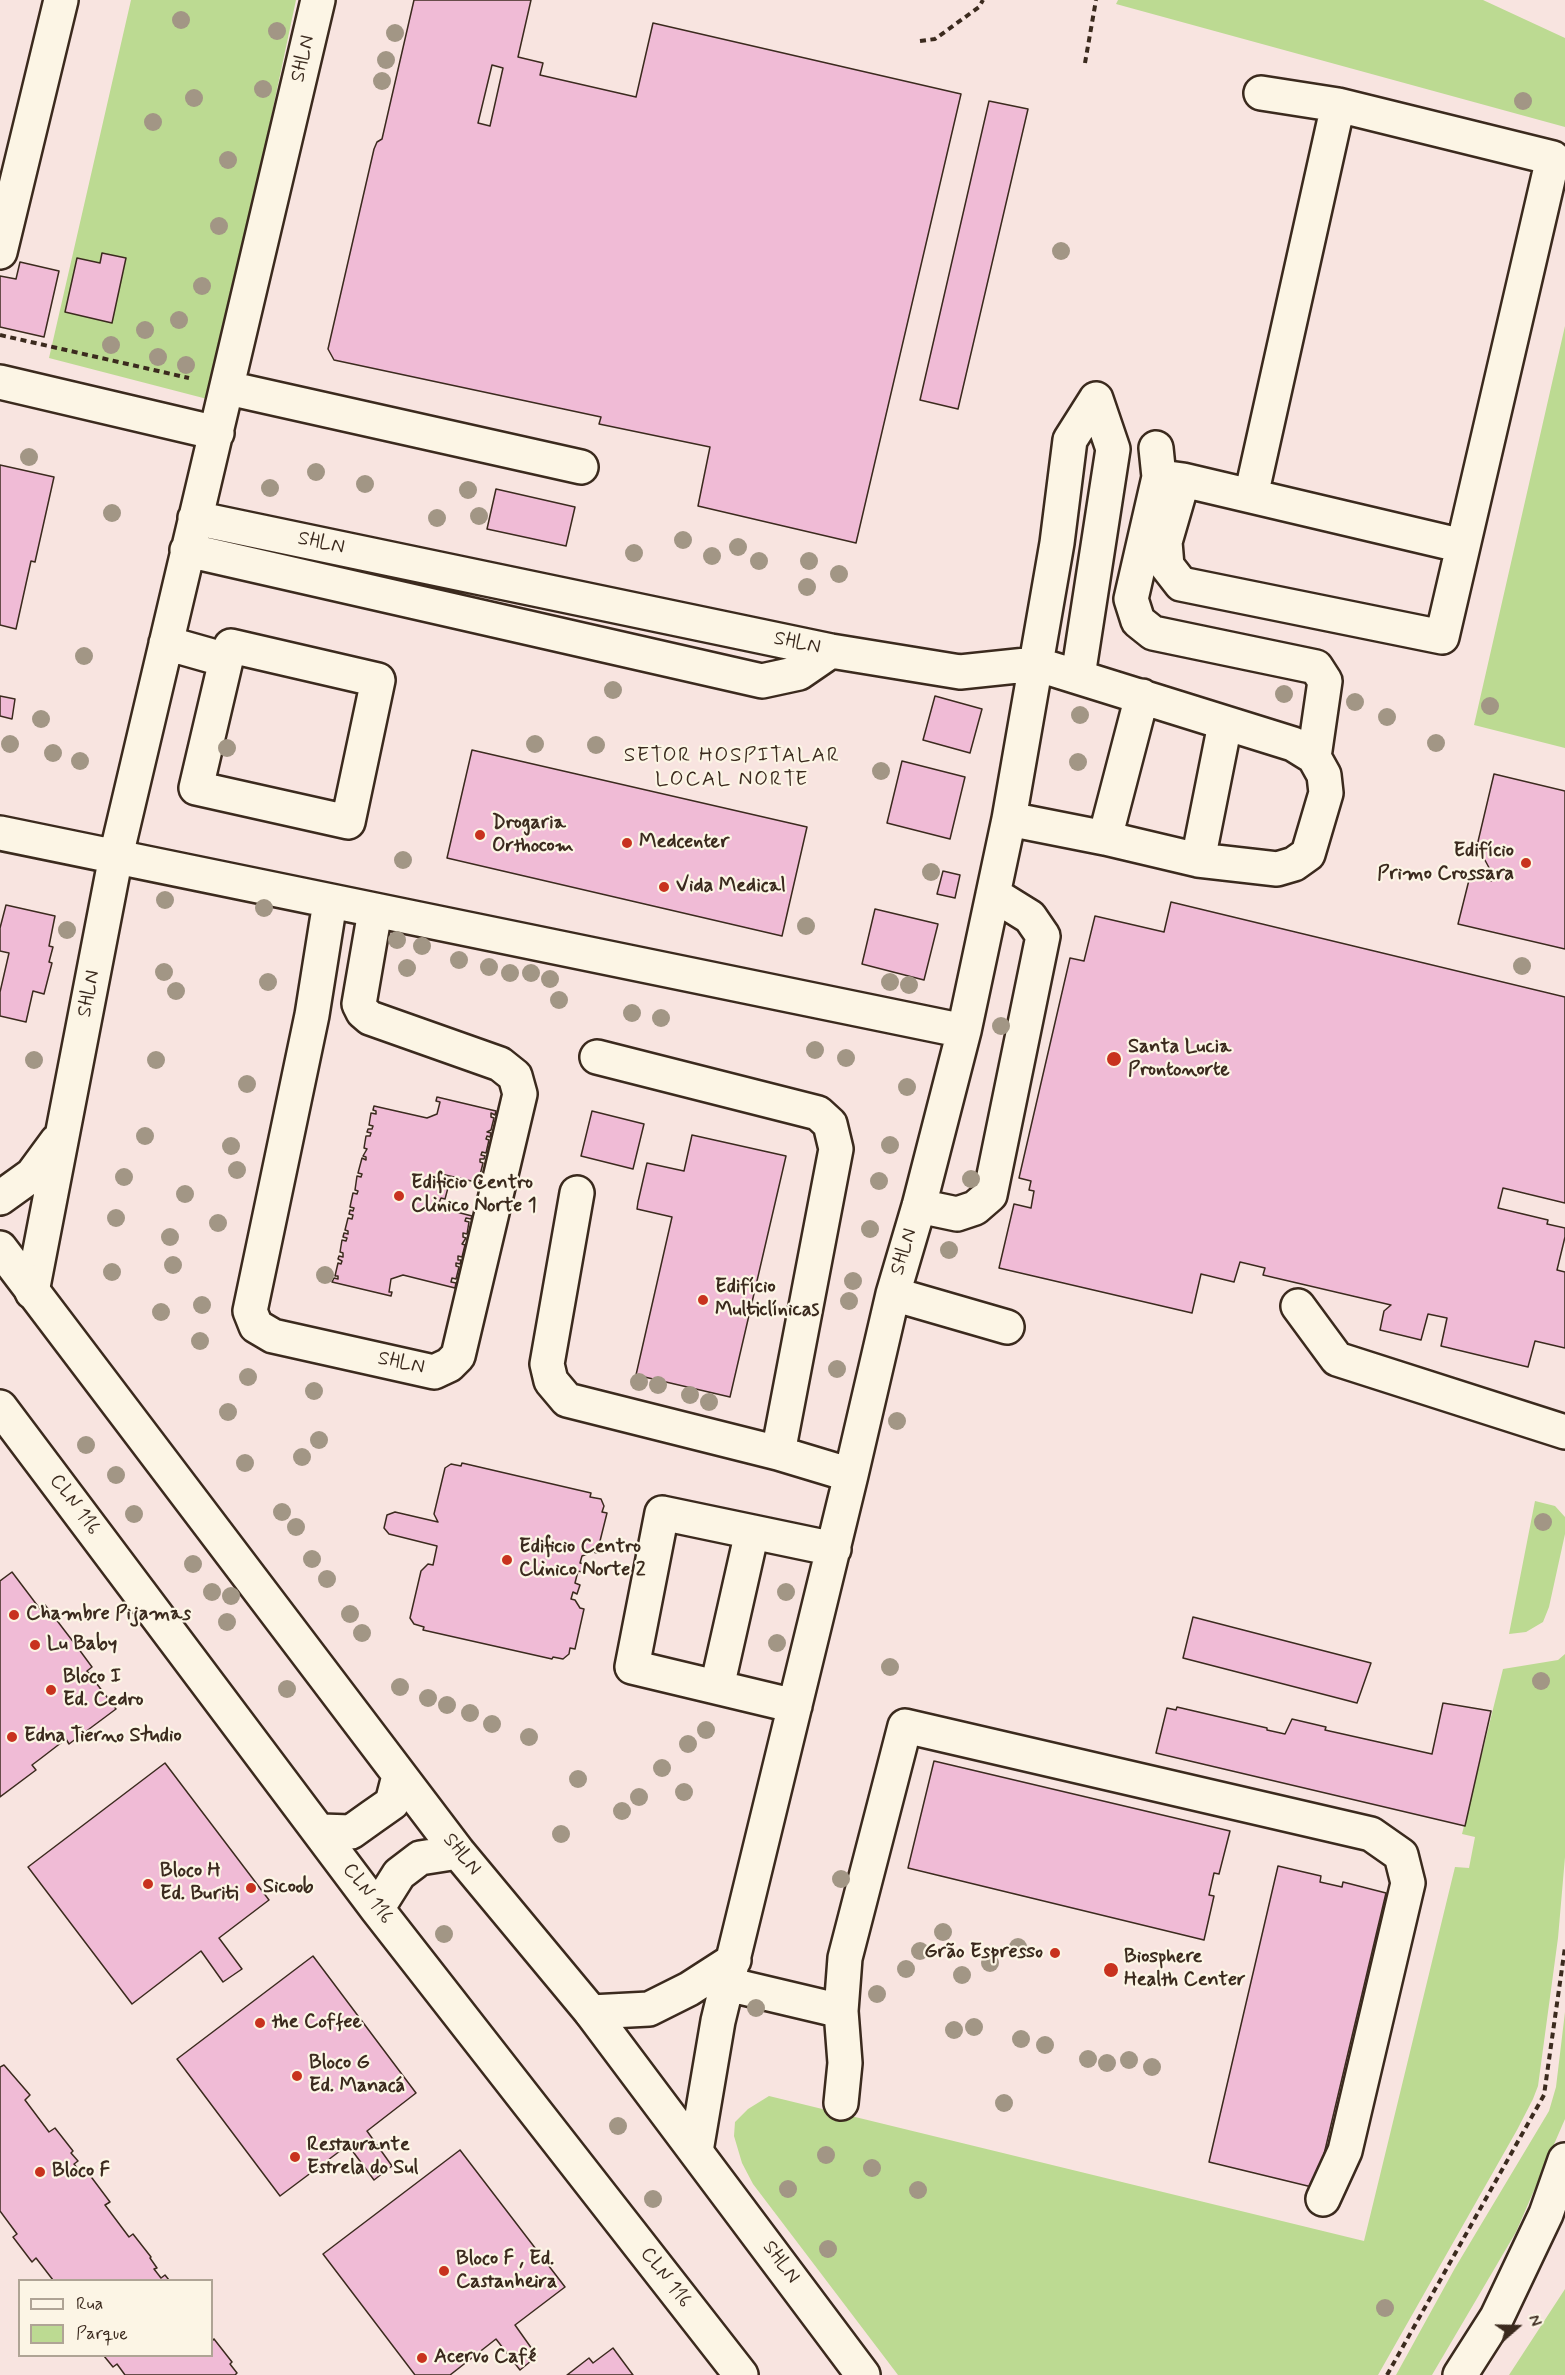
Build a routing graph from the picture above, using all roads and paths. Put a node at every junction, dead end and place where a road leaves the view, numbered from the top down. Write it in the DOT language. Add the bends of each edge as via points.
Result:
graph roads {
  1 [pos="61,0"];
  2 [pos="318,0"];
  3 [pos="983,0"];
  4 [pos="1096,0"];
  5 [pos="920,41"];
  6 [pos="1085,63"];
  7 [pos="1262,93"];
  8 [pos="1338,105"];
  9 [pos="1,243"];
  10 [pos="0,335"];
  11 [pos="192,378"];
  12 [pos="0,382"];
  13 [pos="228,388"];
  14 [pos="217,433"];
  15 [pos="1070,440"];
  16 [pos="1113,448"];
  17 [pos="581,467"];
  18 [pos="1166,468"];
  19 [pos="1251,496"];
  20 [pos="195,518"];
  21 [pos="1463,546"];
  22 [pos="187,550"];
  23 [pos="166,643"];
  24 [pos="831,651"];
  25 [pos="226,660"];
  26 [pos="1036,664"];
  27 [pos="1078,676"];
  28 [pos="1142,696"];
  29 [pos="1225,724"];
  30 [pos="1314,756"];
  31 [pos="1009,819"];
  32 [pos="0,833"];
  33 [pos="1105,838"];
  34 [pos="116,855"];
  35 [pos="1198,860"];
  36 [pos="993,894"];
  37 [pos="330,902"];
  38 [pos="375,911"];
  39 [pos="964,1031"];
  40 [pos="597,1057"];
  41 [pos="63,1132"];
  42 [pos="577,1193"];
  43 [pos="0,1198"];
  44 [pos="919,1206"];
  45 [pos="0,1248"];
  46 [pos="32,1292"];
  47 [pos="893,1294"];
  48 [pos="1298,1306"];
  49 [pos="1007,1327"];
  50 [pos="0,1407"];
  51 [pos="1565,1432"];
  52 [pos="778,1453"];
  53 [pos="852,1475"];
  54 [pos="752,1532"];
  55 [pos="834,1549"];
  56 [pos="717,1687"];
  57 [pos="795,1706"];
  58 [pos="399,1776"];
  59 [pos="321,1831"];
  60 [pos="458,1852"];
  61 [pos="378,1909"];
  62 [pos="1565,1947"];
  63 [pos="731,1972"];
  64 [pos="841,2011"];
  65 [pos="591,2012"];
  66 [pos="841,2103"];
  67 [pos="696,2151"];
  68 [pos="1565,2160"];
  69 [pos="1323,2199"];
  70 [pos="1556,2206"];
  71 [pos="741,2375"];
  72 [pos="863,2375"];
  73 [pos="1388,2375"];
  74 [pos="1460,2375"];
  1 -- 9 [label="street"];
  2 -- 13 [label="street, SHLN"];
  3 -- 5 [label="path" via="934,39"];
  4 -- 6 [label="path"];
  7 -- 8 [label="street"];
  8 -- 19 [label="street"];
  8 -- 21 [label="street" via="1553,158"];
  10 -- 11 [label="path"];
  12 -- 14 [label="street"];
  13 -- 14 [label="street, SHLN"];
  13 -- 17 [label="street"];
  14 -- 20 [label="street, SHLN"];
  15 -- 16 [label="street"];
  15 -- 16 [label="street" via="1096,399"];
  15 -- 26 [label="street"];
  16 -- 27 [label="street"];
  18 -- 19 [label="street"];
  18 -- 21 [label="street" via="1167,566 1181,584 1442,637"];
  18 -- 30 [label="street" via="1131,599 1138,621 1153,633 1316,668 1324,681"];
  19 -- 21 [label="street"];
  20 -- 22 [label="street, SHLN"];
  20 -- 24 [label="street, SHLN"];
  22 -- 23 [label="street, SHLN"];
  22 -- 24 [label="street" via="762,681 799,673"];
  23 -- 25 [label="street"];
  23 -- 34 [label="street, SHLN"];
  24 -- 26 [label="street, SHLN" via="960,672"];
  25 -- 25 [label="street" via="196,788 348,822 378,680 231,646"];
  26 -- 27 [label="street"];
  26 -- 31 [label="street, SHLN"];
  27 -- 28 [label="street"];
  28 -- 29 [label="street"];
  28 -- 33 [label="street"];
  29 -- 30 [label="street" via="1293,744"];
  29 -- 35 [label="street"];
  30 -- 35 [label="street" via="1324,775 1326,793 1308,854 1277,869"];
  31 -- 33 [label="street"];
  31 -- 36 [label="street, SHLN"];
  32 -- 34 [label="street"];
  33 -- 35 [label="street"];
  34 -- 37 [label="street"];
  34 -- 41 [label="street, SHLN"];
  36 -- 39 [label="street, SHLN"];
  36 -- 44 [label="street" via="1030,916 1043,936 990,1195 975,1208 957,1214"];
  37 -- 38 [label="street"];
  37 -- 38 [label="street, SHLN" via="312,1015 250,1311 256,1326 273,1336 434,1372 458,1356 520,1094 515,1076 500,1064 370,1018 363,1012 359,1004"];
  38 -- 39 [label="street"];
  39 -- 44 [label="street, SHLN"];
  40 -- 52 [label="street" via="818,1113 830,1124 836,1149"];
  41 -- 43 [label="street, SHLN" via="32,1175"];
  41 -- 46 [label="street, SHLN"];
  42 -- 52 [label="street" via="547,1364 551,1381 567,1400"];
  44 -- 47 [label="street, SHLN"];
  45 -- 46 [label="street, SHLN"];
  46 -- 58 [label="street, SHLN"];
  47 -- 49 [label="street"];
  47 -- 53 [label="street, SHLN"];
  48 -- 51 [label="street" via="1337,1359"];
  50 -- 59 [label="street, CLN 116"];
  52 -- 53 [label="street"];
  53 -- 55 [label="street, SHLN"];
  54 -- 55 [label="street"];
  54 -- 56 [label="street"];
  54 -- 56 [label="street" via="662,1513 632,1667"];
  55 -- 57 [label="street, SHLN"];
  56 -- 57 [label="street"];
  57 -- 63 [label="street, SHLN"];
  58 -- 59 [label="street" via="392,1803 372,1818 351,1832"];
  58 -- 60 [label="street, SHLN"];
  59 -- 61 [label="street, CLN 116"];
  60 -- 61 [label="street" via="420,1857 399,1874"];
  60 -- 65 [label="street, SHLN"];
  61 -- 71 [label="street, CLN 116"];
  62 -- 73 [label="path" via="1544,2095"];
  63 -- 64 [label="street"];
  63 -- 65 [label="street" via="649,2009"];
  63 -- 67 [label="street, SHLN" via="718,2021"];
  64 -- 66 [label="street" via="845,2063"];
  64 -- 69 [label="street" via="845,1958 905,1726 1371,1834 1401,1855 1408,1883 1345,2151"];
  65 -- 67 [label="street, SHLN"];
  67 -- 72 [label="street, SHLN"];
  68 -- 70 [label="street"];
  70 -- 74 [label="street" via="1497,2317"];
}
